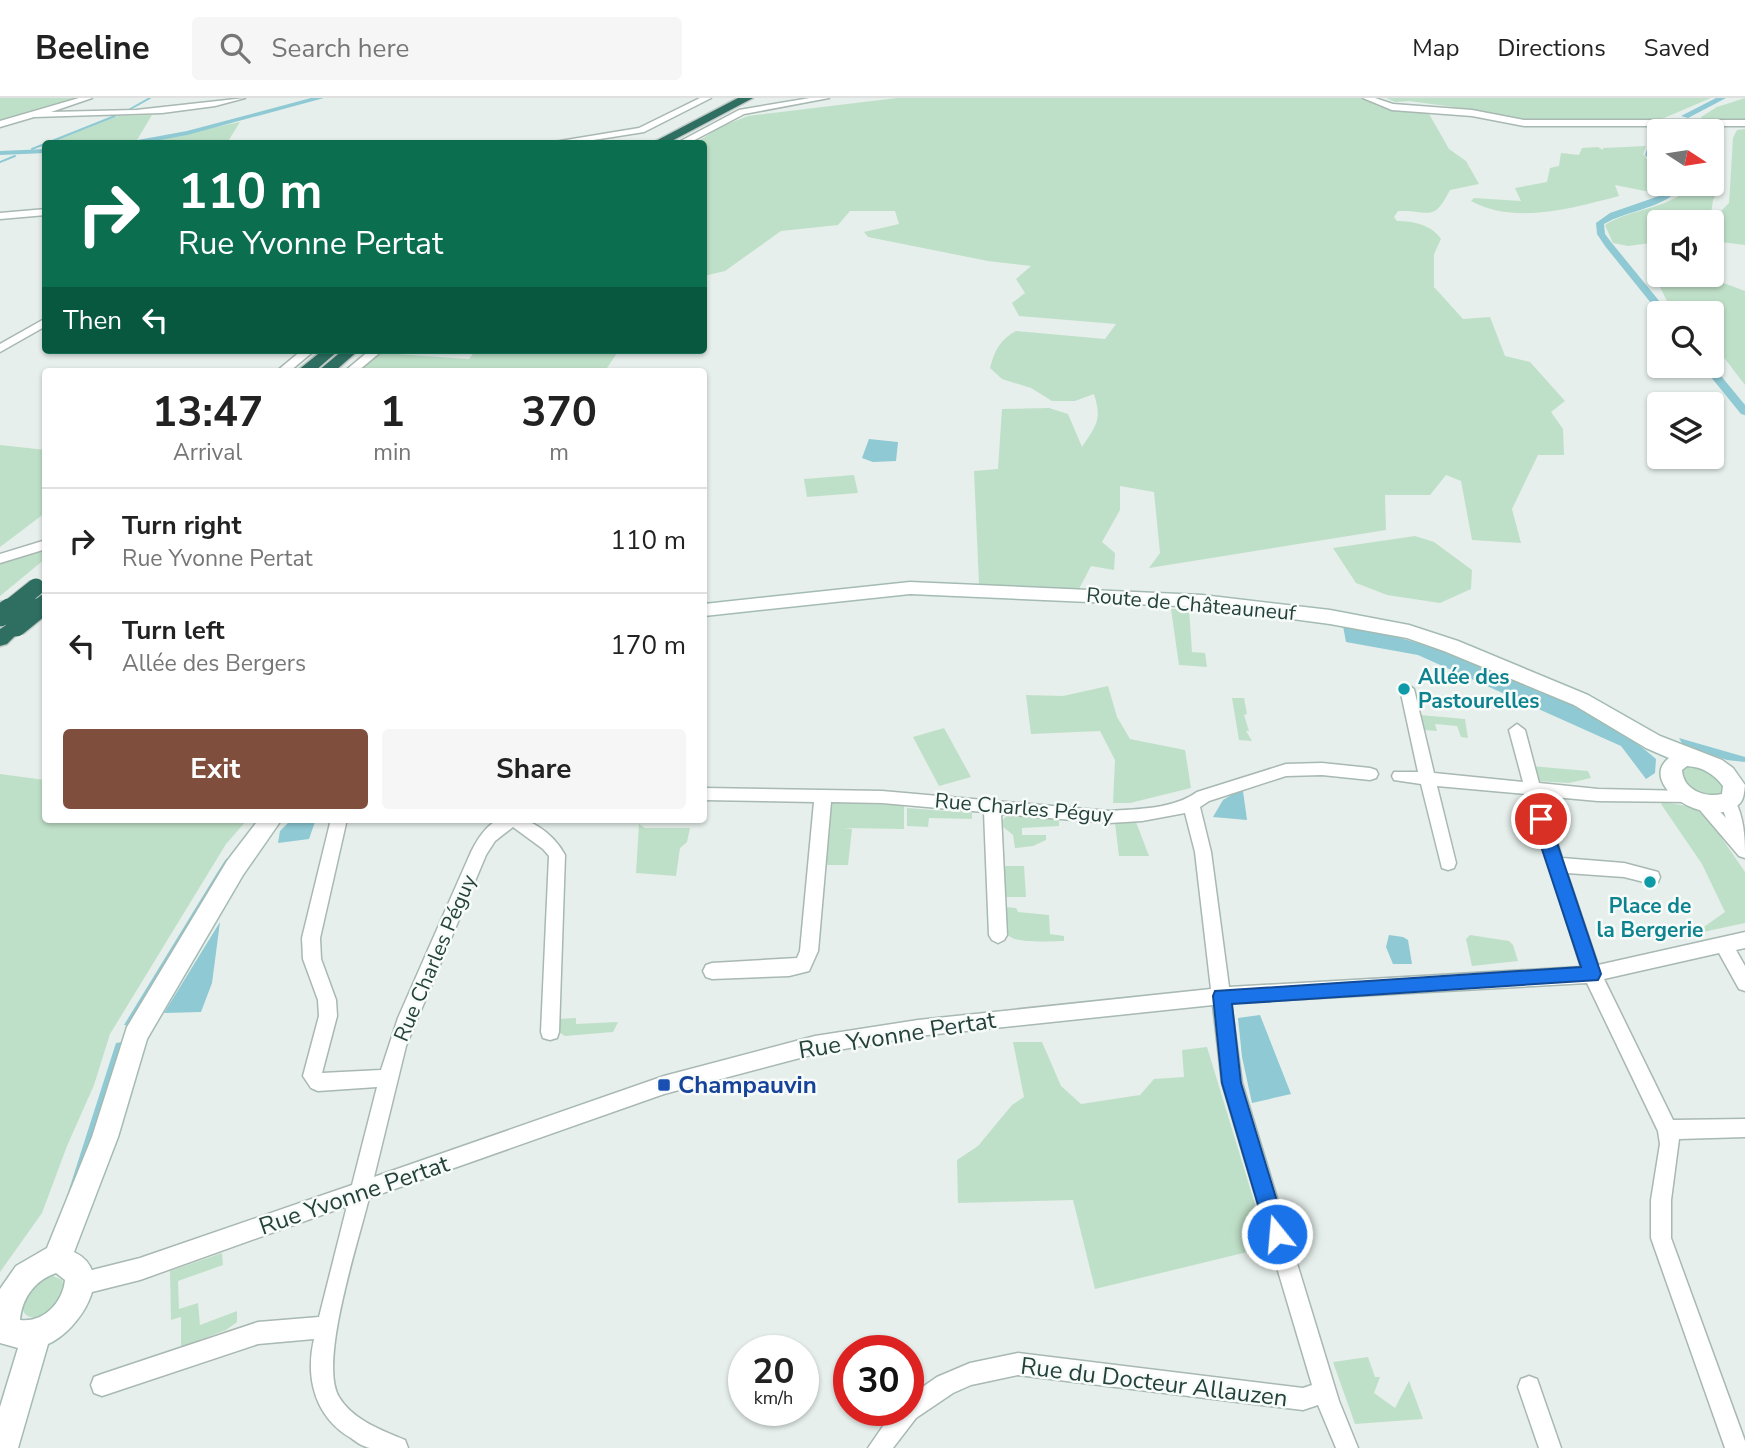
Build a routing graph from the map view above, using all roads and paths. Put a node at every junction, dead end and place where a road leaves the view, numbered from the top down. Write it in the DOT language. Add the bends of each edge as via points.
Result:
graph roads {
  1 [pos="88,98"];
  2 [pos="241,98"];
  3 [pos="707,98"];
  4 [pos="726,98"];
  5 [pos="747,98"];
  6 [pos="825,98"];
  7 [pos="1367,98"];
  8 [pos="30,114"];
  9 [pos="1745,123"];
  10 [pos="0,124"];
  11 [pos="640,130"];
  12 [pos="573,140"];
  13 [pos="623,140"];
  14 [pos="644,140"];
  15 [pos="664,140"];
  16 [pos="687,140"];
  17 [pos="42,212"];
  18 [pos="0,216"];
  19 [pos="42,323"];
  20 [pos="0,349"];
  21 [pos="304,354"];
  22 [pos="327,354"];
  23 [pos="347,354"];
  24 [pos="372,354"];
  25 [pos="287,368"];
  26 [pos="309,368"];
  27 [pos="330,368"];
  28 [pos="355,368"];
  29 [pos="42,545"];
  30 [pos="0,559"];
  31 [pos="42,590"];
  32 [pos="707,610"];
  33 [pos="8,621"];
  34 [pos="0,639"];
  35 [pos="1407,689"];
  36 [pos="1517,730"];
  37 [pos="1713,764"];
  38 [pos="1677,766"];
  39 [pos="1745,769"];
  40 [pos="1370,774"];
  41 [pos="1399,776"];
  42 [pos="1427,779"];
  43 [pos="1532,788"];
  44 [pos="1736,791"];
  45 [pos="707,794"];
  46 [pos="1642,794"];
  47 [pos="823,797"];
  48 [pos="1695,800"];
  49 [pos="992,805"];
  50 [pos="1191,805"];
  51 [pos="268,823"];
  52 [pos="338,823"];
  53 [pos="507,823"];
  54 [pos="519,823"];
  55 [pos="1448,863"];
  56 [pos="1557,865"];
  57 [pos="1652,877"];
  58 [pos="998,934"];
  59 [pos="1745,940"];
  60 [pos="1723,944"];
  61 [pos="712,971"];
  62 [pos="1592,974"];
  63 [pos="1745,983"];
  64 [pos="1222,996"];
  65 [pos="550,1032"];
  66 [pos="389,1081"];
  67 [pos="1745,1128"];
  68 [pos="1668,1130"];
  69 [pos="362,1191"];
  70 [pos="57,1259"];
  71 [pos="80,1284"];
  72 [pos="327,1327"];
  73 [pos="36,1335"];
  74 [pos="102,1385"];
  75 [pos="1528,1387"];
  76 [pos="924,1399"];
  77 [pos="1327,1399"];
  78 [pos="896,1426"];
  79 [pos="3,1448"];
  80 [pos="397,1448"];
  81 [pos="879,1448"];
  82 [pos="1347,1448"];
  83 [pos="1550,1448"];
  84 [pos="1736,1448"];
  1 -- 8 [label="street"];
  2 -- 8 [label="street" via="156,113"];
  3 -- 11 [label="street"];
  4 -- 14 [label="highway"];
  5 -- 15 [label="highway"];
  6 -- 16 [label="street" via="742,112"];
  7 -- 9 [label="street" via="1391,107 1472,113 1524,123"];
  8 -- 10 [label="street"];
  11 -- 12 [label="street"];
  11 -- 13 [label="street"];
  17 -- 18 [label="street"];
  19 -- 20 [label="street"];
  21 -- 25 [label="street"];
  22 -- 26 [label="highway"];
  23 -- 27 [label="highway"];
  24 -- 28 [label="street"];
  29 -- 30 [label="street"];
  31 -- 33 [label="highway, bridge"];
  32 -- 38 [label="main road, Route de Châteauneuf" via="910,588 1202,601 1289,611 1409,632 1451,646 1581,700 1653,742"];
  33 -- 34 [label="highway"];
  35 -- 42 [label="street"];
  36 -- 43 [label="street"];
  37 -- 38 [label="main road"];
  37 -- 39 [label="main road"];
  37 -- 44 [label="main road"];
  38 -- 46 [label="street"];
  38 -- 48 [label="main road, Route de Châteauneuf" via="1678,789"];
  40 -- 50 [label="street, Rue Charles Péguy" via="1286,770 1203,796"];
  41 -- 42 [label="street"];
  42 -- 43 [label="street"];
  42 -- 55 [label="street"];
  43 -- 46 [label="street"];
  43 -- 56 [label="street"];
  44 -- 48 [label="main road" via="1716,805"];
  44 -- 48 [label="street" via="1745,851"];
  45 -- 47 [label="street, Rue Charles Péguy"];
  46 -- 48 [label="street"];
  47 -- 49 [label="street, Rue Charles Péguy"];
  47 -- 61 [label="street" via="809,951 803,965"];
  49 -- 50 [label="street, Rue Charles Péguy" via="1122,817"];
  49 -- 58 [label="street"];
  50 -- 64 [label="street" via="1203,852"];
  51 -- 70 [label="main road" via="241,859 136,1035 105,1137"];
  52 -- 66 [label="street" via="312,938 312,959 328,1016 312,1076 318,1082"];
  53 -- 66 [label="street, Rue Charles Péguy" via="489,836 479,852 407,1018"];
  54 -- 65 [label="street" via="557,855"];
  56 -- 57 [label="street"];
  56 -- 62 [label="street"];
  59 -- 60 [label="street, Rue Yvonne Pertat"];
  60 -- 62 [label="street, Rue Yvonne Pertat"];
  60 -- 63 [label="street"];
  62 -- 64 [label="street, Rue Yvonne Pertat"];
  62 -- 68 [label="street"];
  64 -- 69 [label="street, Rue Yvonne Pertat" via="918,1028 814,1045 664,1085"];
  64 -- 77 [label="street" via="1240,1115"];
  66 -- 69 [label="street, Rue Charles Péguy"];
  67 -- 68 [label="street"];
  68 -- 84 [label="street" via="1661,1238"];
  69 -- 71 [label="street, Rue Yvonne Pertat" via="140,1269"];
  69 -- 72 [label="street, Rue Charles Péguy"];
  70 -- 71 [label="main road" via="74,1266"];
  70 -- 73 [label="main road" via="26,1270 3,1299 0,1314 7,1331"];
  71 -- 73 [label="main road" via="66,1314"];
  72 -- 74 [label="street" via="258,1333"];
  72 -- 80 [label="street, Rue Charles Péguy" via="320,1371 330,1406 340,1419 367,1436"];
  73 -- 79 [label="main road"];
  75 -- 83 [label="street"];
  76 -- 77 [label="street, Rue du Docteur Allauzen" via="957,1379 1018,1364"];
  77 -- 82 [label="street"];
  78 -- 81 [label="street, Rue du Docteur Allauzen"];
}
